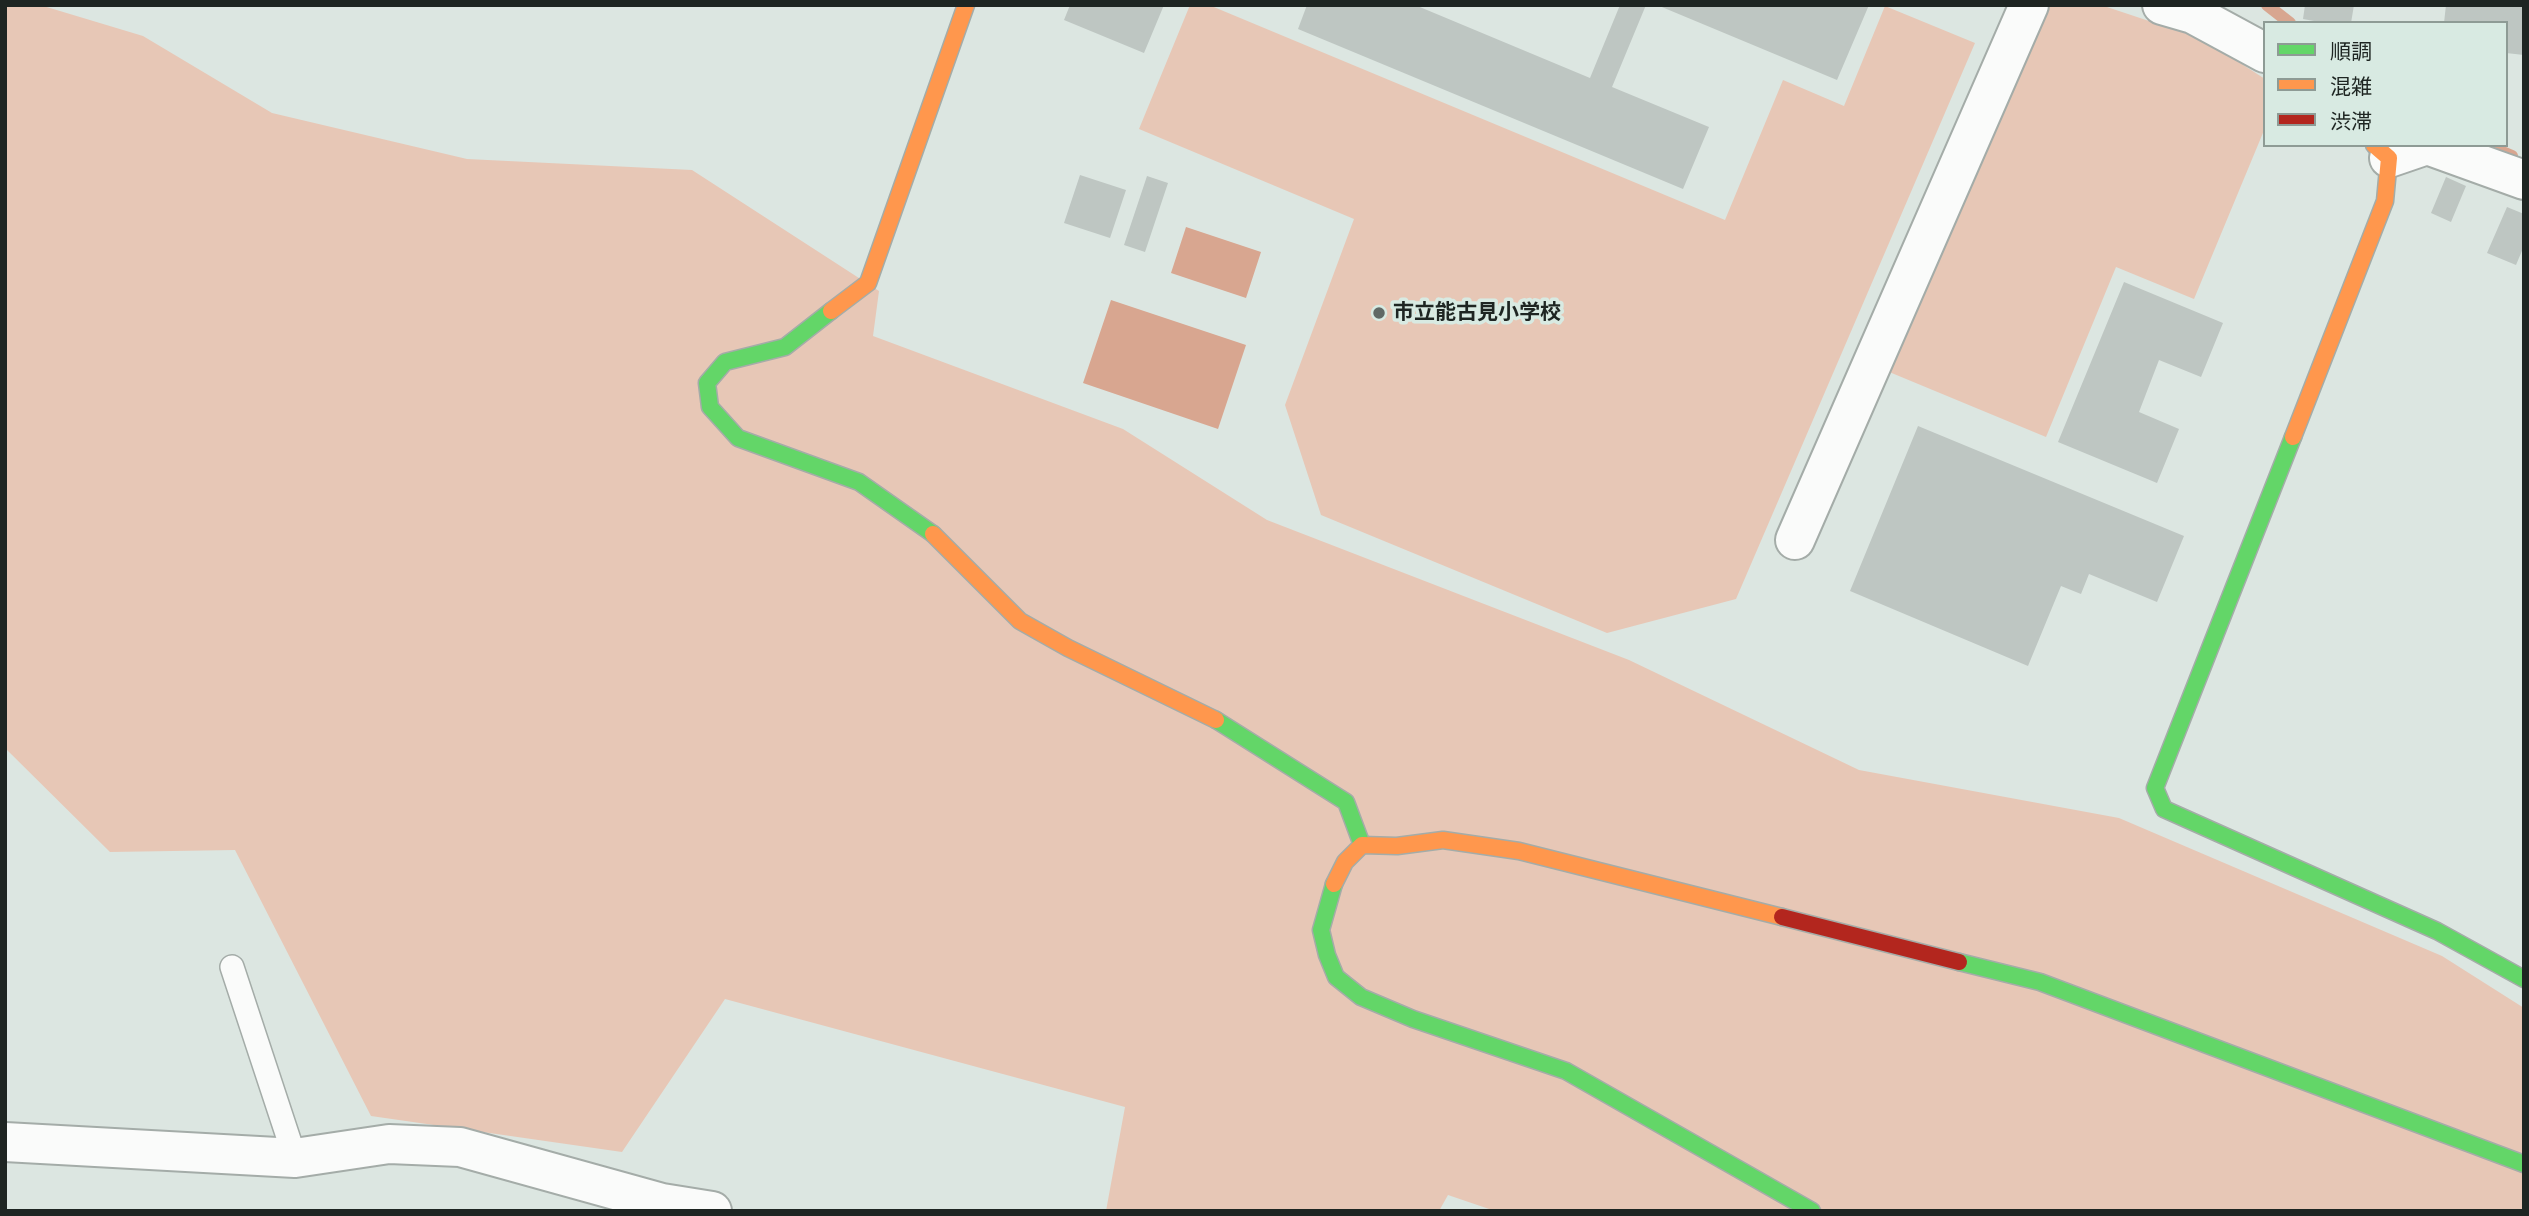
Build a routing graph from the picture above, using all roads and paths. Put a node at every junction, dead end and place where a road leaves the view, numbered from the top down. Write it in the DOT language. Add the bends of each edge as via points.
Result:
graph roads {
  1 [pos="966,5"];
  2 [pos="2029,5"];
  3 [pos="2184,8"];
  4 [pos="2263,52"];
  5 [pos="2414,147"];
  6 [pos="2433,147"];
  7 [pos="2381,152"];
  8 [pos="2524,180"];
  9 [pos="1795,540"];
  10 [pos="1362,845"];
  11 [pos="232,967"];
  12 [pos="2524,979"];
  13 [pos="5,1142"];
  14 [pos="295,1158"];
  15 [pos="2524,1164"];
  16 [pos="712,1211"];
  17 [pos="1812,1211"];
  1 -- 10 [label="street" via="869,283 785,347 725,362 707,383 710,407 738,438 859,482 927,528 1020,621 1217,720 1346,802"];
  2 -- 9 [label="street"];
  3 -- 4 [label="street"];
  5 -- 7 [label="street"];
  6 -- 8 [label="street"];
  7 -- 12 [label="street" via="2385,201 2155,788 2164,809 2437,931"];
  10 -- 15 [label="street" via="1443,840 1519,851 2039,982"];
  10 -- 17 [label="street" via="1345,862 1331,890 1321,930 1336,977 1361,997 1413,1020 1566,1071"];
  11 -- 14 [label="lane"];
  13 -- 14 [label="street"];
  14 -- 16 [label="street" via="389,1144 460,1147 662,1203"];
}
